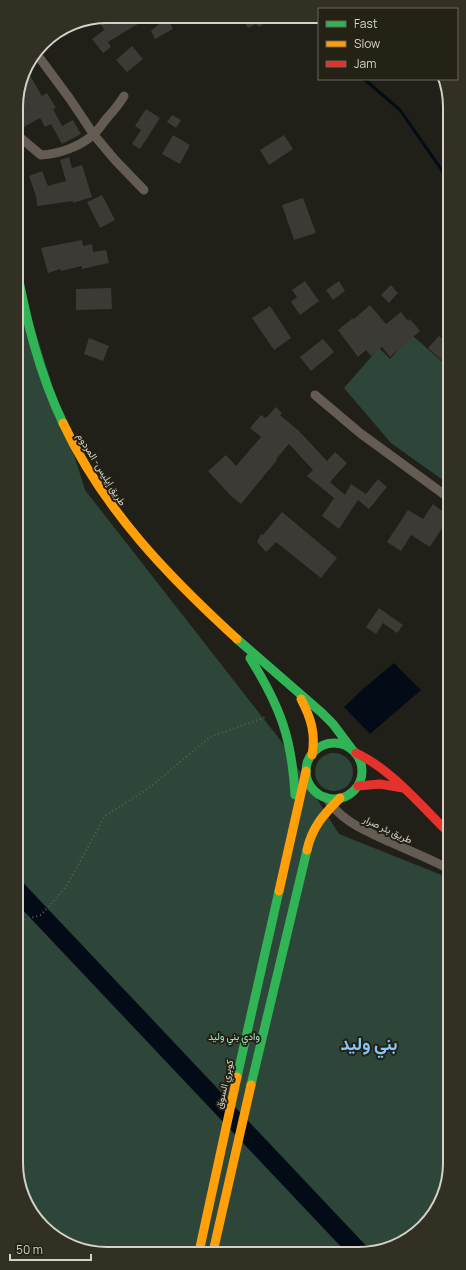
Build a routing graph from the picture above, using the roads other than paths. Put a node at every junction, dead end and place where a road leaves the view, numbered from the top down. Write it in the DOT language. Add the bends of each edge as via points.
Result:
graph roads {
  1 [pos="39,57"];
  2 [pos="124,96"];
  3 [pos="94,135"];
  4 [pos="23,140"];
  5 [pos="144,190"];
  6 [pos="23,299"];
  7 [pos="315,395"];
  8 [pos="443,494"];
  9 [pos="241,643"];
  10 [pos="298,694"];
  11 [pos="353,751"];
  12 [pos="312,754"];
  13 [pos="306,771"];
  14 [pos="358,786"];
  15 [pos="403,788"];
  16 [pos="326,797"];
  17 [pos="340,798"];
  18 [pos="331,806"];
  19 [pos="295,823"];
  20 [pos="443,827"];
  21 [pos="443,866"];
  22 [pos="200,1247"];
  23 [pos="214,1247"];
  1 -- 3 [label="street"];
  2 -- 3 [label="street"];
  3 -- 4 [label="street" via="56,154 41,155"];
  3 -- 5 [label="street" via="114,160"];
  6 -- 9 [label="highway, طريق إيليس- المردوم" via="42,372 65,429 84,465 122,521 144,546"];
  7 -- 8 [label="street" via="360,433"];
  9 -- 10 [label="highway"];
  9 -- 19 [label="highway" via="269,690 285,726 294,775"];
  10 -- 11 [label="highway" via="327,718"];
  10 -- 12 [label="highway" via="313,725"];
  11 -- 12 [label="highway" via="343,744 334,743 326,744"];
  11 -- 14 [label="highway" via="360,760 362,769"];
  11 -- 15 [label="highway" via="377,764"];
  12 -- 13 [label="highway"];
  13 -- 16 [label="highway" via="312,787"];
  13 -- 19 [label="highway"];
  14 -- 15 [label="highway" via="380,783"];
  14 -- 17 [label="highway" via="350,794"];
  15 -- 20 [label="highway"];
  16 -- 17 [label="highway"];
  16 -- 18 [label="street, طريق بئر صرار"];
  17 -- 18 [label="highway"];
  18 -- 21 [label="street, طريق بئر صرار" via="363,830"];
  18 -- 23 [label="highway" via="322,816 309,841"];
  19 -- 22 [label="highway, كوبري السوق"];
}
